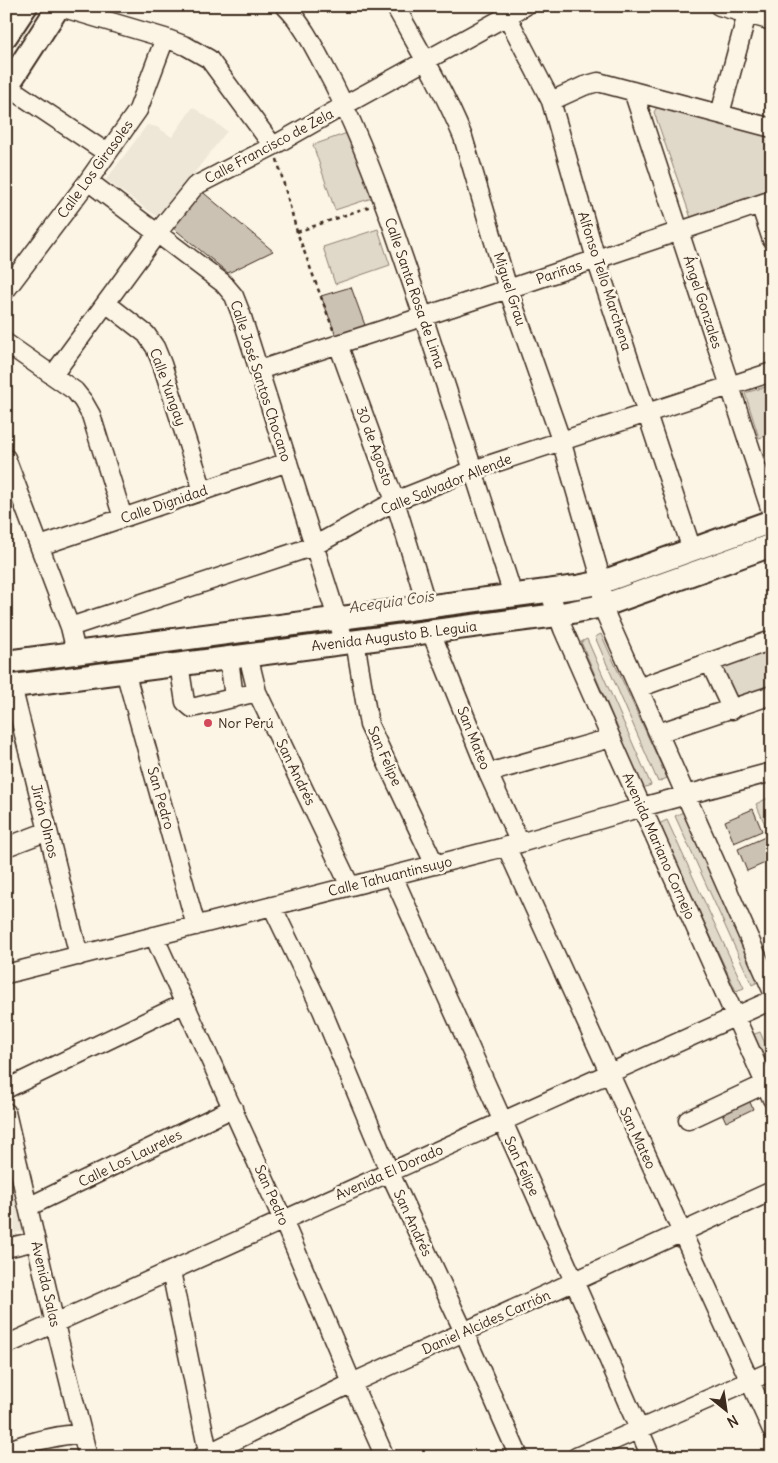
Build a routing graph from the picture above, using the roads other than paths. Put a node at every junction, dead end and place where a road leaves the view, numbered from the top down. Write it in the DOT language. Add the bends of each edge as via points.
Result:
graph roads {
  1 [pos="26,6"];
  2 [pos="58,6"];
  3 [pos="285,6"];
  4 [pos="395,6"];
  5 [pos="525,6"];
  6 [pos="719,6"];
  7 [pos="747,14"];
  8 [pos="507,16"];
  9 [pos="772,21"];
  10 [pos="6,36"];
  11 [pos="165,38"];
  12 [pos="426,60"];
  13 [pos="7,87"];
  14 [pos="633,90"];
  15 [pos="550,101"];
  16 [pos="345,105"];
  17 [pos="720,114"];
  18 [pos="772,128"];
  19 [pos="273,146"];
  20 [pos="108,153"];
  21 [pos="88,181"];
  22 [pos="766,202"];
  23 [pos="680,231"];
  24 [pos="158,232"];
  25 [pos="772,240"];
  26 [pos="596,259"];
  27 [pos="6,290"];
  28 [pos="508,290"];
  29 [pos="106,304"];
  30 [pos="424,317"];
  31 [pos="6,344"];
  32 [pos="338,344"];
  33 [pos="259,370"];
  34 [pos="772,372"];
  35 [pos="53,375"];
  36 [pos="730,387"];
  37 [pos="648,413"];
  38 [pos="561,440"];
  39 [pos="6,458"];
  40 [pos="288,462"];
  41 [pos="473,470"];
  42 [pos="203,490"];
  43 [pos="395,501"];
  44 [pos="772,514"];
  45 [pos="123,518"];
  46 [pos="772,521"];
  47 [pos="772,545"];
  48 [pos="40,546"];
  49 [pos="314,546"];
  50 [pos="692,550"];
  51 [pos="602,582"];
  52 [pos="549,591"];
  53 [pos="513,595"];
  54 [pos="602,605"];
  55 [pos="427,606"];
  56 [pos="557,614"];
  57 [pos="338,618"];
  58 [pos="70,627"];
  59 [pos="430,632"];
  60 [pos="772,640"];
  61 [pos="348,642"];
  62 [pos="76,652"];
  63 [pos="238,657"];
  64 [pos="6,662"];
  65 [pos="710,663"];
  66 [pos="179,664"];
  67 [pos="125,671"];
  68 [pos="9,686"];
  69 [pos="638,688"];
  70 [pos="257,692"];
  71 [pos="772,695"];
  72 [pos="234,698"];
  73 [pos="732,710"];
  74 [pos="658,733"];
  75 [pos="611,738"];
  76 [pos="772,772"];
  77 [pos="488,773"];
  78 [pos="685,795"];
  79 [pos="642,807"];
  80 [pos="48,831"];
  81 [pos="513,845"];
  82 [pos="6,847"];
  83 [pos="435,865"];
  84 [pos="393,876"];
  85 [pos="350,886"];
  86 [pos="272,906"];
  87 [pos="196,926"];
  88 [pos="154,936"];
  89 [pos="79,956"];
  90 [pos="6,974"];
  91 [pos="772,990"];
  92 [pos="772,1000"];
  93 [pos="185,1003"];
  94 [pos="734,1016"];
  95 [pos="608,1073"];
  96 [pos="6,1089"];
  97 [pos="768,1091"];
  98 [pos="233,1108"];
  99 [pos="7,1118"];
  100 [pos="688,1120"];
  101 [pos="501,1121"];
  102 [pos="389,1172"];
  103 [pos="772,1191"];
  104 [pos="28,1206"];
  105 [pos="283,1220"];
  106 [pos="682,1233"];
  107 [pos="36,1241"];
  108 [pos="6,1248"];
  109 [pos="171,1271"];
  110 [pos="575,1282"];
  111 [pos="55,1324"];
  112 [pos="464,1332"];
  113 [pos="6,1345"];
  114 [pos="772,1371"];
  115 [pos="750,1380"];
  116 [pos="352,1383"];
  117 [pos="638,1429"];
  118 [pos="772,1430"];
  119 [pos="82,1433"];
  120 [pos="6,1451"];
  121 [pos="206,1456"];
  122 [pos="88,1457"];
  123 [pos="385,1457"];
  124 [pos="518,1457"];
  125 [pos="576,1457"];
  126 [pos="650,1457"];
  1 -- 10 [label="main road"];
  2 -- 11 [label="street"];
  2 -- 13 [label="main road"];
  3 -- 16 [label="street, Calle Santa Rosa de Lima" via="313,45"];
  4 -- 12 [label="street, Miguel Grau"];
  5 -- 8 [label="street, Calle Francisco de Zela"];
  6 -- 7 [label="street"];
  7 -- 9 [label="street"];
  7 -- 17 [label="street"];
  8 -- 12 [label="street, Calle Francisco de Zela"];
  8 -- 15 [label="street, Alfonso Tello Marchena"];
  11 -- 19 [label="street" via="209,59"];
  11 -- 20 [label="street, Calle Los Girasoles" via="138,110"];
  12 -- 16 [label="street, Calle Francisco de Zela"];
  12 -- 28 [label="street, Miguel Grau" via="463,137"];
  13 -- 20 [label="street"];
  14 -- 15 [label="street" via="598,82"];
  14 -- 17 [label="street"];
  14 -- 23 [label="street, Ángel Gonzales"];
  15 -- 26 [label="street, Alfonso Tello Marchena"];
  16 -- 19 [label="street, Calle Francisco de Zela"];
  16 -- 30 [label="street, Calle Santa Rosa de Lima" via="384,202"];
  17 -- 18 [label="street"];
  19 -- 24 [label="street, Calle Francisco de Zela" via="195,186"];
  20 -- 21 [label="street, Calle Los Girasoles"];
  21 -- 24 [label="street, Calle José Santos Chocano"];
  21 -- 27 [label="street, Calle Los Girasoles"];
  22 -- 23 [label="street, Pariñas"];
  22 -- 25 [label="street"];
  23 -- 26 [label="street, Pariñas"];
  23 -- 36 [label="street, Ángel Gonzales"];
  24 -- 29 [label="street, Calle Francisco de Zela"];
  24 -- 33 [label="street, Calle José Santos Chocano" via="234,296"];
  26 -- 28 [label="street, Pariñas"];
  26 -- 37 [label="street, Alfonso Tello Marchena"];
  28 -- 30 [label="street, Pariñas"];
  28 -- 38 [label="street, Miguel Grau"];
  29 -- 35 [label="street, Calle Francisco de Zela"];
  29 -- 42 [label="street, Calle Yungay" via="146,334 155,347"];
  30 -- 32 [label="street, Pariñas"];
  30 -- 41 [label="street, Calle Santa Rosa de Lima"];
  31 -- 35 [label="street"];
  32 -- 33 [label="street, Pariñas"];
  32 -- 43 [label="street, 30 de Agosto"];
  33 -- 40 [label="street, Calle José Santos Chocano"];
  34 -- 36 [label="street, Calle Salvador Allende"];
  35 -- 45 [label="street" via="75,391 91,415"];
  36 -- 37 [label="street, Calle Salvador Allende"];
  36 -- 44 [label="street, Ángel Gonzales"];
  37 -- 38 [label="street, Calle Salvador Allende"];
  37 -- 50 [label="street, Alfonso Tello Marchena"];
  38 -- 41 [label="street, Calle Salvador Allende"];
  38 -- 51 [label="street, Miguel Grau"];
  39 -- 48 [label="street"];
  40 -- 42 [label="street, Calle Dignidad"];
  40 -- 49 [label="street, Calle José Santos Chocano"];
  41 -- 43 [label="street, Calle Salvador Allende"];
  41 -- 53 [label="street, Calle Santa Rosa de Lima"];
  42 -- 45 [label="street, Calle Dignidad"];
  43 -- 49 [label="street, Calle Salvador Allende"];
  43 -- 55 [label="street, 30 de Agosto"];
  45 -- 48 [label="street, Calle Dignidad"];
  46 -- 50 [label="main road, Avenida Augusto B. Leguia"];
  47 -- 54 [label="main road, Avenida Augusto B. Leguia"];
  48 -- 58 [label="street"];
  49 -- 57 [label="street, Calle José Santos Chocano"];
  49 -- 58 [label="street, Calle Salvador Allende"];
  50 -- 51 [label="main road, Avenida Augusto B. Leguia"];
  51 -- 52 [label="main road, Avenida Augusto B. Leguia"];
  51 -- 54 [label="street"];
  52 -- 53 [label="main road, Avenida Augusto B. Leguia"];
  52 -- 56 [label="street, Avenida Mariano Cornejo"];
  53 -- 55 [label="main road, Avenida Augusto B. Leguia"];
  54 -- 56 [label="main road, Avenida Augusto B. Leguia"];
  54 -- 69 [label="street"];
  55 -- 57 [label="main road, Avenida Augusto B. Leguia"];
  56 -- 59 [label="main road, Avenida Augusto B. Leguia"];
  56 -- 75 [label="street, Avenida Mariano Cornejo"];
  57 -- 61 [label="street, Calle José Santos Chocano"];
  57 -- 62 [label="main road, Avenida Augusto B. Leguia"];
  58 -- 62 [label="street"];
  59 -- 61 [label="main road, Avenida Augusto B. Leguia"];
  59 -- 77 [label="street, San Mateo"];
  60 -- 65 [label="street"];
  61 -- 63 [label="main road, Avenida Augusto B. Leguia"];
  61 -- 83 [label="street, San Felipe" via="369,724"];
  62 -- 64 [label="main road, Avenida Augusto B. Leguia"];
  63 -- 66 [label="main road, Avenida Augusto B. Leguia"];
  63 -- 70 [label="street, San Andrés"];
  63 -- 72 [label="street"];
  65 -- 69 [label="street"];
  65 -- 73 [label="street"];
  66 -- 67 [label="main road, Avenida Augusto B. Leguia"];
  66 -- 72 [label="street" via="188,706 192,708"];
  67 -- 68 [label="main road, Avenida Augusto B. Leguia"];
  67 -- 87 [label="street, San Pedro"];
  68 -- 80 [label="street, Jirón Olmos"];
  69 -- 74 [label="street"];
  70 -- 72 [label="street"];
  70 -- 85 [label="street, San Andrés"];
  71 -- 73 [label="street"];
  73 -- 74 [label="street"];
  74 -- 78 [label="street"];
  75 -- 77 [label="street"];
  75 -- 79 [label="street, Avenida Mariano Cornejo"];
  76 -- 78 [label="street, Calle Tahuantinsuyo"];
  77 -- 81 [label="street, San Mateo"];
  78 -- 79 [label="street, Calle Tahuantinsuyo"];
  78 -- 91 [label="street"];
  79 -- 81 [label="street, Calle Tahuantinsuyo"];
  79 -- 94 [label="street, Avenida Mariano Cornejo"];
  80 -- 82 [label="street"];
  80 -- 89 [label="street, Jirón Olmos"];
  81 -- 83 [label="street, Calle Tahuantinsuyo"];
  81 -- 95 [label="street, San Mateo"];
  83 -- 84 [label="street, Calle Tahuantinsuyo"];
  84 -- 85 [label="street, Calle Tahuantinsuyo"];
  84 -- 101 [label="street, San Felipe"];
  85 -- 86 [label="street, Calle Tahuantinsuyo"];
  86 -- 87 [label="street, Calle Tahuantinsuyo"];
  86 -- 102 [label="street, San Andrés" via="322,1010"];
  87 -- 88 [label="street, Calle Tahuantinsuyo"];
  88 -- 89 [label="street, Calle Tahuantinsuyo"];
  88 -- 93 [label="street, San Pedro"];
  89 -- 90 [label="street, Calle Tahuantinsuyo"];
  92 -- 94 [label="street, Avenida El Dorado"];
  93 -- 96 [label="street"];
  93 -- 98 [label="street, San Pedro"];
  94 -- 95 [label="street, Avenida El Dorado"];
  94 -- 97 [label="street, Avenida Mariano Cornejo"];
  95 -- 101 [label="street, Avenida El Dorado"];
  95 -- 106 [label="street, San Mateo"];
  97 -- 100 [label="street"];
  98 -- 104 [label="street, Calle Los Laureles"];
  98 -- 105 [label="street, San Pedro"];
  99 -- 104 [label="street, Avenida Salas"];
  101 -- 102 [label="street, Avenida El Dorado"];
  101 -- 110 [label="street, San Felipe"];
  102 -- 105 [label="street, Avenida El Dorado"];
  102 -- 112 [label="street, San Andrés"];
  103 -- 106 [label="street, Daniel Alcides Carrión"];
  104 -- 107 [label="street, Avenida Salas"];
  105 -- 109 [label="street, Avenida El Dorado"];
  105 -- 116 [label="street, San Pedro"];
  106 -- 110 [label="street, Daniel Alcides Carrión"];
  106 -- 115 [label="street, San Mateo"];
  107 -- 108 [label="street"];
  107 -- 111 [label="street, Avenida Salas"];
  109 -- 111 [label="street, Avenida El Dorado"];
  109 -- 121 [label="street"];
  110 -- 112 [label="street, Daniel Alcides Carrión"];
  110 -- 117 [label="street, San Felipe"];
  111 -- 113 [label="street, Avenida El Dorado"];
  111 -- 119 [label="street, Avenida Salas"];
  112 -- 116 [label="street, Daniel Alcides Carrión"];
  112 -- 124 [label="street, San Andrés"];
  114 -- 115 [label="street"];
  115 -- 117 [label="street"];
  115 -- 118 [label="street, San Mateo"];
  116 -- 121 [label="street, Daniel Alcides Carrión"];
  116 -- 123 [label="street, San Pedro"];
  117 -- 125 [label="street"];
  117 -- 126 [label="street, San Felipe"];
  119 -- 120 [label="street" via="48,1437"];
  119 -- 122 [label="street, Avenida Salas"];
}
